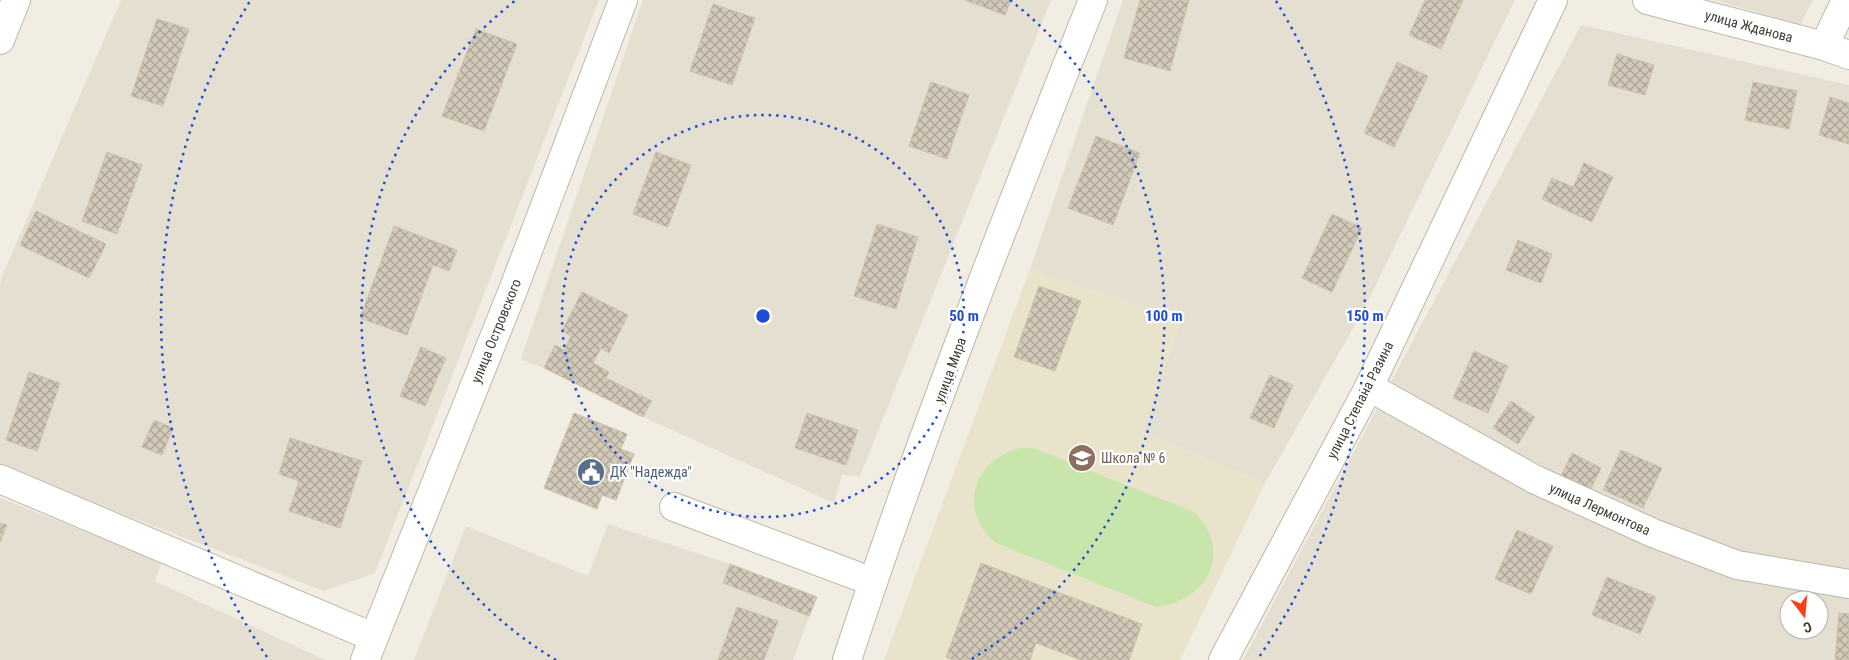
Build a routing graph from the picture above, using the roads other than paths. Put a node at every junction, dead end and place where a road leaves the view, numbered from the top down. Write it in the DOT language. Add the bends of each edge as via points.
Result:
graph roads {
  1 [pos="16,0"];
  2 [pos="623,0"];
  3 [pos="1093,0"];
  4 [pos="1553,0"];
  5 [pos="1647,0"];
  6 [pos="1846,0"];
  7 [pos="0,40"];
  8 [pos="1824,46"];
  9 [pos="1849,55"];
  10 [pos="1369,386"];
  11 [pos="0,479"];
  12 [pos="674,507"];
  13 [pos="873,582"];
  14 [pos="1849,584"];
  15 [pos="369,648"];
  16 [pos="847,660"];
  17 [pos="1223,660"];
  1 -- 7 [label="street"];
  2 -- 15 [label="street, улица Островского" via="513,290"];
  3 -- 13 [label="street, улица Мира" via="995,246"];
  4 -- 10 [label="street, улица Степана Разина"];
  5 -- 8 [label="street, улица Жданова"];
  6 -- 8 [label="street"];
  8 -- 9 [label="street, улица Жданова"];
  10 -- 14 [label="street, улица Лермонтова" via="1534,479 1653,532 1737,565"];
  10 -- 17 [label="street, улица Степана Разина"];
  11 -- 15 [label="street"];
  12 -- 13 [label="street"];
  13 -- 16 [label="street, улица Мира"];
}
